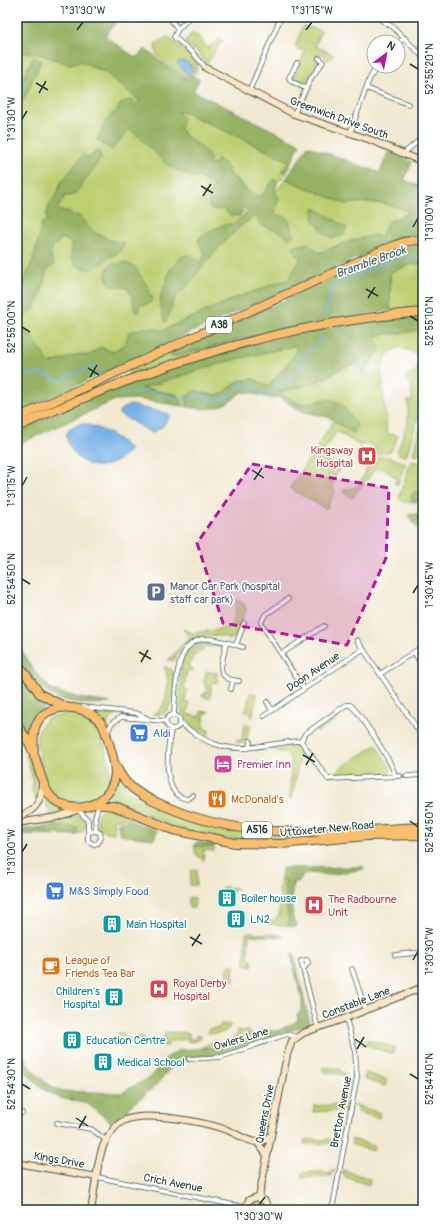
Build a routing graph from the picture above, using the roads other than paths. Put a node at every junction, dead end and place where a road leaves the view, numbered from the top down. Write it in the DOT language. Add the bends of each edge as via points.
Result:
graph roads {
  1 [pos="169,17"];
  2 [pos="190,17"];
  3 [pos="281,17"];
  4 [pos="376,17"];
  5 [pos="178,29"];
  6 [pos="401,34"];
  7 [pos="406,39"];
  8 [pos="423,57"];
  9 [pos="319,58"];
  10 [pos="297,63"];
  11 [pos="206,68"];
  12 [pos="373,74"];
  13 [pos="306,88"];
  14 [pos="366,88"];
  15 [pos="249,91"];
  16 [pos="408,104"];
  17 [pos="294,114"];
  18 [pos="350,133"];
  19 [pos="423,136"];
  20 [pos="404,153"];
  21 [pos="423,162"];
  22 [pos="423,238"];
  23 [pos="423,312"];
  24 [pos="17,418"];
  25 [pos="17,427"];
  26 [pos="288,599"];
  27 [pos="244,623"];
  28 [pos="324,626"];
  29 [pos="357,640"];
  30 [pos="226,643"];
  31 [pos="236,646"];
  32 [pos="423,646"];
  33 [pos="243,647"];
  34 [pos="363,649"];
  35 [pos="414,652"];
  36 [pos="281,654"];
  37 [pos="17,662"];
  38 [pos="423,667"];
  39 [pos="380,674"];
  40 [pos="233,680"];
  41 [pos="239,681"];
  42 [pos="231,689"];
  43 [pos="304,689"];
  44 [pos="267,702"];
  45 [pos="70,708"];
  46 [pos="272,710"];
  47 [pos="174,714"];
  48 [pos="264,716"];
  49 [pos="147,718"];
  50 [pos="165,721"];
  51 [pos="180,724"];
  52 [pos="17,726"];
  53 [pos="171,729"];
  54 [pos="107,736"];
  55 [pos="423,737"];
  56 [pos="250,741"];
  57 [pos="301,741"];
  58 [pos="249,748"];
  59 [pos="34,756"];
  60 [pos="114,762"];
  61 [pos="423,775"];
  62 [pos="406,776"];
  63 [pos="42,783"];
  64 [pos="193,795"];
  65 [pos="99,802"];
  66 [pos="80,808"];
  67 [pos="17,817"];
  68 [pos="17,823"];
  69 [pos="423,826"];
  70 [pos="96,830"];
  71 [pos="89,832"];
  72 [pos="423,835"];
  73 [pos="423,952"];
  74 [pos="395,955"];
  75 [pos="301,961"];
  76 [pos="352,969"];
  77 [pos="423,987"];
  78 [pos="366,1011"];
  79 [pos="346,1018"];
  80 [pos="318,1029"];
  81 [pos="296,1037"];
  82 [pos="189,1059"];
  83 [pos="22,1113"];
  84 [pos="17,1114"];
  85 [pos="57,1123"];
  86 [pos="271,1135"];
  87 [pos="106,1140"];
  88 [pos="256,1142"];
  89 [pos="267,1155"];
  90 [pos="17,1163"];
  91 [pos="97,1177"];
  92 [pos="259,1197"];
  93 [pos="423,1200"];
  94 [pos="244,1208"];
  95 [pos="91,1210"];
  96 [pos="269,1210"];
  97 [pos="332,1210"];
  98 [pos="422,1210"];
  1 -- 5 [label="street"];
  2 -- 5 [label="street"];
  3 -- 15 [label="street"];
  4 -- 6 [label="street"];
  5 -- 11 [label="street" via="174,39 193,53"];
  7 -- 8 [label="street"];
  9 -- 13 [label="street" via="323,62"];
  10 -- 13 [label="street" via="291,81"];
  11 -- 15 [label="street, Greenwich Drive South"];
  12 -- 14 [label="street"];
  13 -- 17 [label="street"];
  14 -- 16 [label="street"];
  14 -- 18 [label="street"];
  15 -- 17 [label="street, Greenwich Drive South"];
  17 -- 18 [label="street, Greenwich Drive South"];
  18 -- 20 [label="street, Greenwich Drive South"];
  19 -- 20 [label="street"];
  20 -- 21 [label="street, Greenwich Drive South"];
  22 -- 24 [label="highway, A38" via="386,249"];
  23 -- 25 [label="highway, A38" via="295,330 223,348 122,381"];
  26 -- 36 [label="street" via="265,615 261,621"];
  27 -- 31 [label="street"];
  28 -- 36 [label="street"];
  29 -- 34 [label="street"];
  30 -- 31 [label="street"];
  30 -- 40 [label="street" via="221,672 223,676"];
  30 -- 47 [label="street" via="210,639 201,640 184,652 179,664"];
  31 -- 33 [label="street"];
  32 -- 35 [label="street"];
  34 -- 39 [label="street"];
  34 -- 43 [label="street, Doon Avenue"];
  35 -- 38 [label="street"];
  35 -- 39 [label="street"];
  36 -- 43 [label="street"];
  37 -- 45 [label="highway, A516" via="40,694"];
  39 -- 55 [label="street"];
  40 -- 41 [label="street"];
  40 -- 42 [label="street"];
  43 -- 46 [label="street, Doon Avenue"];
  44 -- 46 [label="street"];
  45 -- 49 [label="street" via="82,707 136,714"];
  45 -- 54 [label="highway, A516" via="94,716"];
  45 -- 59 [label="highway" via="50,711 37,721 33,733"];
  46 -- 48 [label="street, Doon Avenue"];
  47 -- 50 [label="street"];
  47 -- 51 [label="street" via="179,718"];
  49 -- 50 [label="street"];
  49 -- 54 [label="street" via="118,718 111,724"];
  50 -- 53 [label="street"];
  51 -- 53 [label="street"];
  51 -- 58 [label="street" via="211,743 228,748"];
  52 -- 59 [label="highway"];
  53 -- 64 [label="street" via="169,778 181,797 189,799"];
  54 -- 60 [label="highway, A516"];
  56 -- 58 [label="street"];
  57 -- 57 [label="street" via="328,779 398,776 381,747 350,705 346,705 305,734"];
  57 -- 58 [label="street"];
  59 -- 63 [label="highway"];
  60 -- 65 [label="highway, A516" via="112,784 108,793"];
  60 -- 69 [label="highway, Uttoxeter New Road / A516" via="127,784 146,798 184,814 225,825 278,832"];
  61 -- 62 [label="street" via="416,773"];
  63 -- 66 [label="highway" via="56,801 64,806"];
  63 -- 67 [label="street" via="36,808"];
  65 -- 66 [label="highway, A516"];
  65 -- 70 [label="street" via="95,817"];
  65 -- 72 [label="highway, Uttoxeter New Road / A516" via="174,830 235,843 281,844 366,836"];
  66 -- 68 [label="street" via="57,817"];
  66 -- 71 [label="street" via="88,820"];
  70 -- 71 [label="street"];
  70 -- 71 [label="street" via="101,838 96,844 88,841"];
  73 -- 74 [label="street"];
  75 -- 80 [label="street"];
  76 -- 78 [label="street"];
  77 -- 78 [label="street, Constable Lane"];
  78 -- 79 [label="street, Constable Lane"];
  79 -- 80 [label="street, Constable Lane"];
  79 -- 97 [label="street, Bretton Avenue" via="355,1052 357,1077"];
  80 -- 81 [label="street, Constable Lane"];
  81 -- 82 [label="street, Owlers Lane" via="287,1034 221,1057"];
  81 -- 86 [label="street, Queens Drive" via="288,1050"];
  83 -- 84 [label="street"];
  85 -- 87 [label="street" via="91,1129"];
  86 -- 88 [label="street" via="266,1140"];
  86 -- 89 [label="street, Queens Drive"];
  87 -- 88 [label="street" via="114,1128 123,1121 132,1118 157,1118 212,1125"];
  87 -- 91 [label="street"];
  88 -- 89 [label="street"];
  89 -- 92 [label="street, Queens Drive"];
  90 -- 91 [label="street, Kings Drive"];
  91 -- 94 [label="street, Crich Avenue"];
  91 -- 95 [label="street"];
  92 -- 94 [label="street" via="250,1198"];
  92 -- 96 [label="street" via="266,1202"];
  93 -- 98 [label="street"];
}
